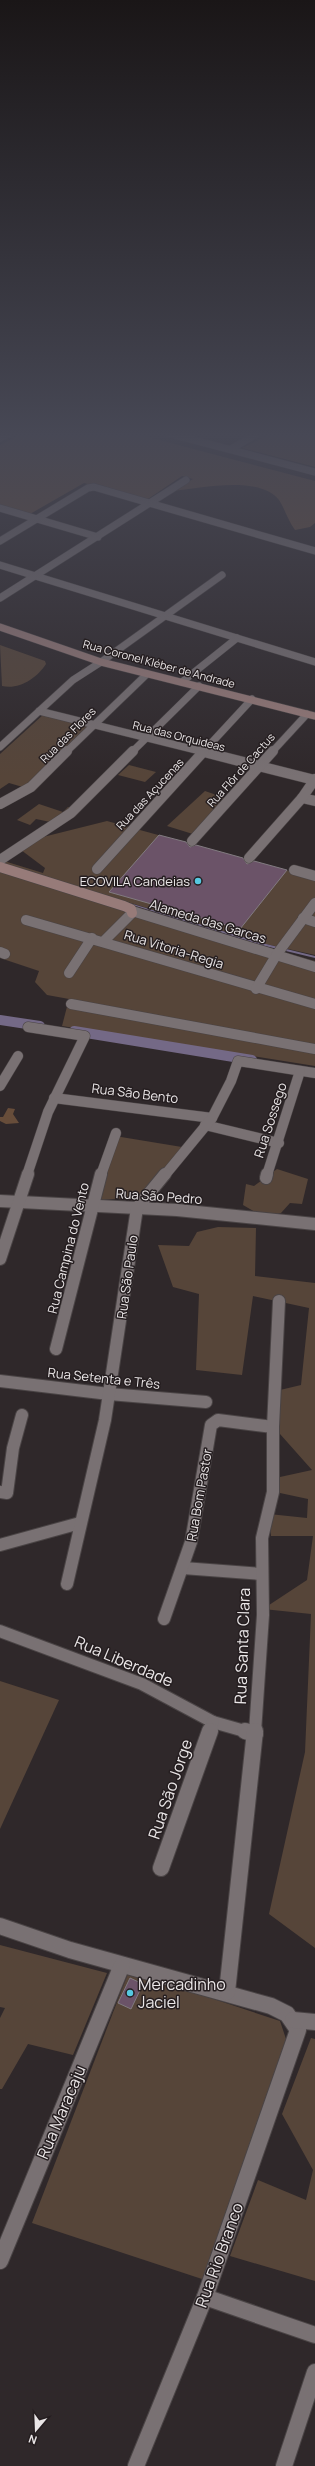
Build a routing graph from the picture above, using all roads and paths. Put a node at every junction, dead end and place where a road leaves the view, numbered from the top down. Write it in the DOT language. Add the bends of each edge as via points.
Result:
graph roads {
  1 [pos="81,547"];
  2 [pos="302,547"];
  3 [pos="315,551"];
  4 [pos="0,565"];
  5 [pos="222,575"];
  6 [pos="34,577"];
  7 [pos="0,598"];
  8 [pos="165,616"];
  9 [pos="0,627"];
  10 [pos="237,638"];
  11 [pos="101,662"];
  12 [pos="315,662"];
  13 [pos="147,674"];
  14 [pos="182,682"];
  15 [pos="199,686"];
  16 [pos="252,699"];
  17 [pos="39,711"];
  18 [pos="311,715"];
  19 [pos="94,725"];
  20 [pos="148,739"];
  21 [pos="2,744"];
  22 [pos="204,753"];
  23 [pos="258,767"];
  24 [pos="314,780"];
  25 [pos="302,798"];
  26 [pos="315,801"];
  27 [pos="0,804"];
  28 [pos="192,841"];
  29 [pos="249,858"];
  30 [pos="0,860"];
  31 [pos="0,867"];
  32 [pos="97,869"];
  33 [pos="294,870"];
  34 [pos="315,876"];
  35 [pos="315,903"];
  36 [pos="132,912"];
  37 [pos="303,918"];
  38 [pos="26,920"];
  39 [pos="315,922"];
  40 [pos="92,938"];
  41 [pos="104,941"];
  42 [pos="278,952"];
  43 [pos="315,967"];
  44 [pos="68,973"];
  45 [pos="256,988"];
  46 [pos="71,1004"];
  47 [pos="315,1004"];
  48 [pos="28,1027"];
  49 [pos="315,1049"];
  50 [pos="18,1056"];
  51 [pos="300,1071"];
  52 [pos="315,1073"];
  53 [pos="0,1086"];
  54 [pos="54,1098"];
  55 [pos="208,1122"];
  56 [pos="116,1133"];
  57 [pos="279,1143"];
  58 [pos="266,1178"];
  59 [pos="0,1201"];
  60 [pos="19,1202"];
  61 [pos="94,1207"];
  62 [pos="137,1208"];
  63 [pos="315,1224"];
  64 [pos="0,1259"];
  65 [pos="279,1301"];
  66 [pos="56,1349"];
  67 [pos="0,1381"];
  68 [pos="109,1394"];
  69 [pos="206,1402"];
  70 [pos="22,1415"];
  71 [pos="273,1427"];
  72 [pos="0,1492"];
  73 [pos="80,1523"];
  74 [pos="0,1545"];
  75 [pos="183,1568"];
  76 [pos="262,1574"];
  77 [pos="67,1584"];
  78 [pos="164,1619"];
  79 [pos="0,1631"];
  80 [pos="213,1722"];
  81 [pos="255,1734"];
  82 [pos="161,1868"];
  83 [pos="0,1926"];
  84 [pos="122,1964"];
  85 [pos="227,1992"];
  86 [pos="293,2020"];
  87 [pos="315,2022"];
  88 [pos="0,2261"];
  89 [pos="204,2297"];
  90 [pos="315,2335"];
  91 [pos="315,2372"];
  92 [pos="136,2466"];
  93 [pos="284,2466"];
  1 -- 6 [label="street"];
  2 -- 3 [label="street"];
  4 -- 6 [label="street"];
  5 -- 8 [label="street"];
  6 -- 7 [label="street"];
  6 -- 8 [label="street"];
  8 -- 10 [label="street"];
  8 -- 11 [label="street"];
  9 -- 11 [label="main road, Rua Coronel Kléber de Andrade"];
  10 -- 12 [label="street"];
  10 -- 14 [label="street"];
  11 -- 13 [label="main road, Rua Coronel Kléber de Andrade"];
  11 -- 17 [label="street" via="73,680"];
  13 -- 14 [label="main road, Rua Coronel Kléber de Andrade"];
  13 -- 19 [label="street, Rua das Flores"];
  14 -- 15 [label="main road, Rua Coronel Kléber de Andrade"];
  15 -- 16 [label="main road, Rua Coronel Kléber de Andrade"];
  15 -- 20 [label="street"];
  16 -- 18 [label="main road, Rua Coronel Kléber de Andrade"];
  16 -- 22 [label="street, Rua das Açucenas"];
  17 -- 19 [label="street, Rua das Orquideas"];
  17 -- 21 [label="street"];
  18 -- 23 [label="street, Rua Flôr de Cactus"];
  19 -- 20 [label="street, Rua das Orquideas"];
  19 -- 27 [label="street, Rua das Flores" via="31,787"];
  20 -- 22 [label="street, Rua das Orquideas"];
  20 -- 30 [label="street" via="71,813"];
  22 -- 23 [label="street, Rua das Orquideas"];
  22 -- 32 [label="street, Rua das Açucenas"];
  23 -- 24 [label="street, Rua das Orquideas"];
  23 -- 28 [label="street, Rua Flôr de Cactus"];
  24 -- 25 [label="street"];
  25 -- 26 [label="street"];
  25 -- 29 [label="street"];
  31 -- 36 [label="main road" via="124,906"];
  33 -- 34 [label="street"];
  35 -- 37 [label="street"];
  36 -- 41 [label="street"];
  36 -- 42 [label="street, Alameda das Garcas"];
  37 -- 39 [label="street"];
  37 -- 42 [label="street"];
  38 -- 40 [label="street, Rua Vitoria-Regia"];
  40 -- 41 [label="street, Rua Vitoria-Regia"];
  40 -- 44 [label="street"];
  41 -- 45 [label="street, Rua Vitoria-Regia"];
  42 -- 43 [label="street, Alameda das Garcas"];
  42 -- 45 [label="street"];
  45 -- 47 [label="street, Rua Vitoria-Regia"];
  46 -- 49 [label="street" via="161,1018"];
  48 -- 54 [label="street" via="85,1036"];
  50 -- 53 [label="street"];
  51 -- 52 [label="street"];
  51 -- 55 [label="street" via="238,1061 231,1080"];
  51 -- 57 [label="street, Rua Sossego"];
  54 -- 55 [label="street, Rua São Bento"];
  54 -- 60 [label="street"];
  55 -- 57 [label="street, Rua São Bento"];
  55 -- 62 [label="street"];
  56 -- 61 [label="street, Rua Campina do Vento" via="95,1190"];
  57 -- 58 [label="street, Rua Sossego"];
  59 -- 60 [label="street, Rua São Pedro"];
  60 -- 61 [label="street, Rua São Pedro"];
  60 -- 64 [label="street"];
  61 -- 62 [label="street, Rua São Pedro"];
  61 -- 66 [label="street, Rua Campina do Vento"];
  62 -- 63 [label="street, Rua São Pedro"];
  62 -- 68 [label="street, Rua São Paulo"];
  65 -- 71 [label="street, Rua Santa Clara"];
  67 -- 68 [label="street, Rua Setenta e Três"];
  68 -- 69 [label="street, Rua Setenta e Três"];
  68 -- 73 [label="street, Rua São Paulo"];
  70 -- 72 [label="street" via="13,1448 7,1493"];
  71 -- 75 [label="street, Rua Bom Pastor" via="218,1420 212,1422 197,1517"];
  71 -- 76 [label="street, Rua Santa Clara" via="273,1492 262,1538"];
  73 -- 74 [label="street"];
  73 -- 77 [label="street, Rua São Paulo"];
  75 -- 76 [label="street"];
  75 -- 78 [label="street, Rua Bom Pastor"];
  76 -- 81 [label="street, Rua Santa Clara" via="262,1634"];
  79 -- 80 [label="street, Rua Liberdade" via="142,1684"];
  80 -- 81 [label="street, Rua Liberdade"];
  80 -- 82 [label="street, Rua São Jorge"];
  81 -- 85 [label="street, Rua Santa Clara"];
  83 -- 84 [label="street"];
  84 -- 85 [label="street"];
  84 -- 88 [label="street, Rua Maracaju"];
  85 -- 86 [label="street" via="280,2010"];
  86 -- 87 [label="street"];
  86 -- 89 [label="street, Rua Rio Branco" via="298,2030"];
  89 -- 90 [label="street"];
  89 -- 92 [label="street, Rua Rio Branco"];
  91 -- 93 [label="street"];
}
